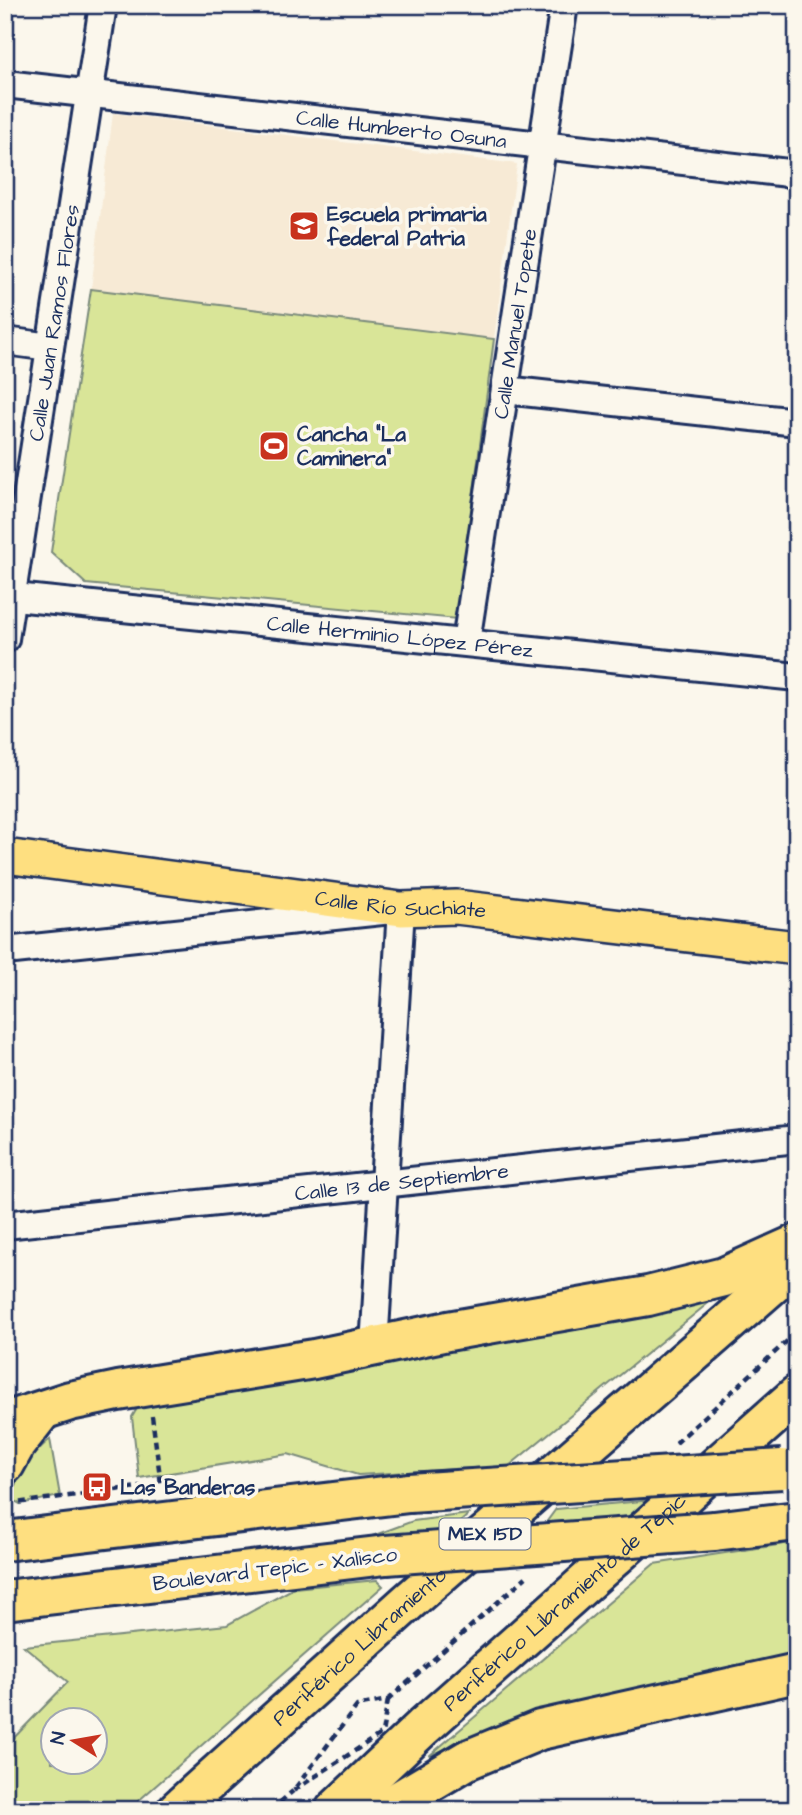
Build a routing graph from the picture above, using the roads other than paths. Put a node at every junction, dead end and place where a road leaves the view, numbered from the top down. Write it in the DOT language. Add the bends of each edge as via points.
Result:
graph roads {
  1 [pos="103,5"];
  2 [pos="564,5"];
  3 [pos="5,84"];
  4 [pos="90,93"];
  5 [pos="542,145"];
  6 [pos="797,174"];
  7 [pos="5,341"];
  8 [pos="50,346"];
  9 [pos="505,390"];
  10 [pos="797,422"];
  11 [pos="9,597"];
  12 [pos="5,639"];
  13 [pos="466,642"];
  14 [pos="797,677"];
  15 [pos="5,856"];
  16 [pos="401,909"];
  17 [pos="797,948"];
  18 [pos="5,950"];
  19 [pos="797,1139"];
  20 [pos="384,1184"];
  21 [pos="5,1225"];
  22 [pos="797,1244"];
  23 [pos="797,1263"];
  24 [pos="374,1346"];
  25 [pos="797,1395"];
  26 [pos="41,1412"];
  27 [pos="5,1422"];
  28 [pos="5,1464"];
  29 [pos="789,1468"];
  30 [pos="797,1521"];
  31 [pos="5,1541"];
  32 [pos="5,1600"];
  33 [pos="797,1673"];
  34 [pos="177,1810"];
  35 [pos="335,1810"];
  36 [pos="383,1810"];
  1 -- 4 [label="street, Calle Juan Ramos Flores"];
  2 -- 5 [label="street, Calle Manuel Topete"];
  3 -- 4 [label="street, Calle Humberto Osuna"];
  4 -- 5 [label="street, Calle Humberto Osuna"];
  4 -- 8 [label="street, Calle Juan Ramos Flores"];
  5 -- 6 [label="street, Calle Humberto Osuna"];
  5 -- 9 [label="street, Calle Manuel Topete"];
  7 -- 8 [label="street"];
  8 -- 11 [label="street, Calle Juan Ramos Flores"];
  9 -- 10 [label="street"];
  9 -- 13 [label="street, Calle Manuel Topete"];
  11 -- 12 [label="street, Calle Juan Ramos Flores"];
  11 -- 13 [label="street, Calle Herminio López Pérez"];
  13 -- 14 [label="street, Calle Herminio López Pérez"];
  15 -- 16 [label="main road, Calle Río Suchiate"];
  16 -- 17 [label="main road, Calle Río Suchiate" via="456,907"];
  16 -- 18 [label="street"];
  16 -- 20 [label="street"];
  19 -- 20 [label="street, Calle 13 de Septiembre"];
  20 -- 21 [label="street, Calle 13 de Septiembre"];
  20 -- 24 [label="street"];
  22 -- 24 [label="highway" via="724,1277 648,1296"];
  23 -- 34 [label="highway, Periférico Libramiento / MEX 15D"];
  24 -- 26 [label="highway" via="94,1396"];
  25 -- 35 [label="highway, Periférico Libramiento de Tepic"];
  26 -- 27 [label="highway"];
  26 -- 28 [label="highway"];
  29 -- 31 [label="highway, bridge" via="409,1493"];
  30 -- 32 [label="highway, Boulevard Tepic - Xalisco, bridge" via="386,1555"];
  33 -- 36 [label="highway" via="540,1730 467,1760"];
}
